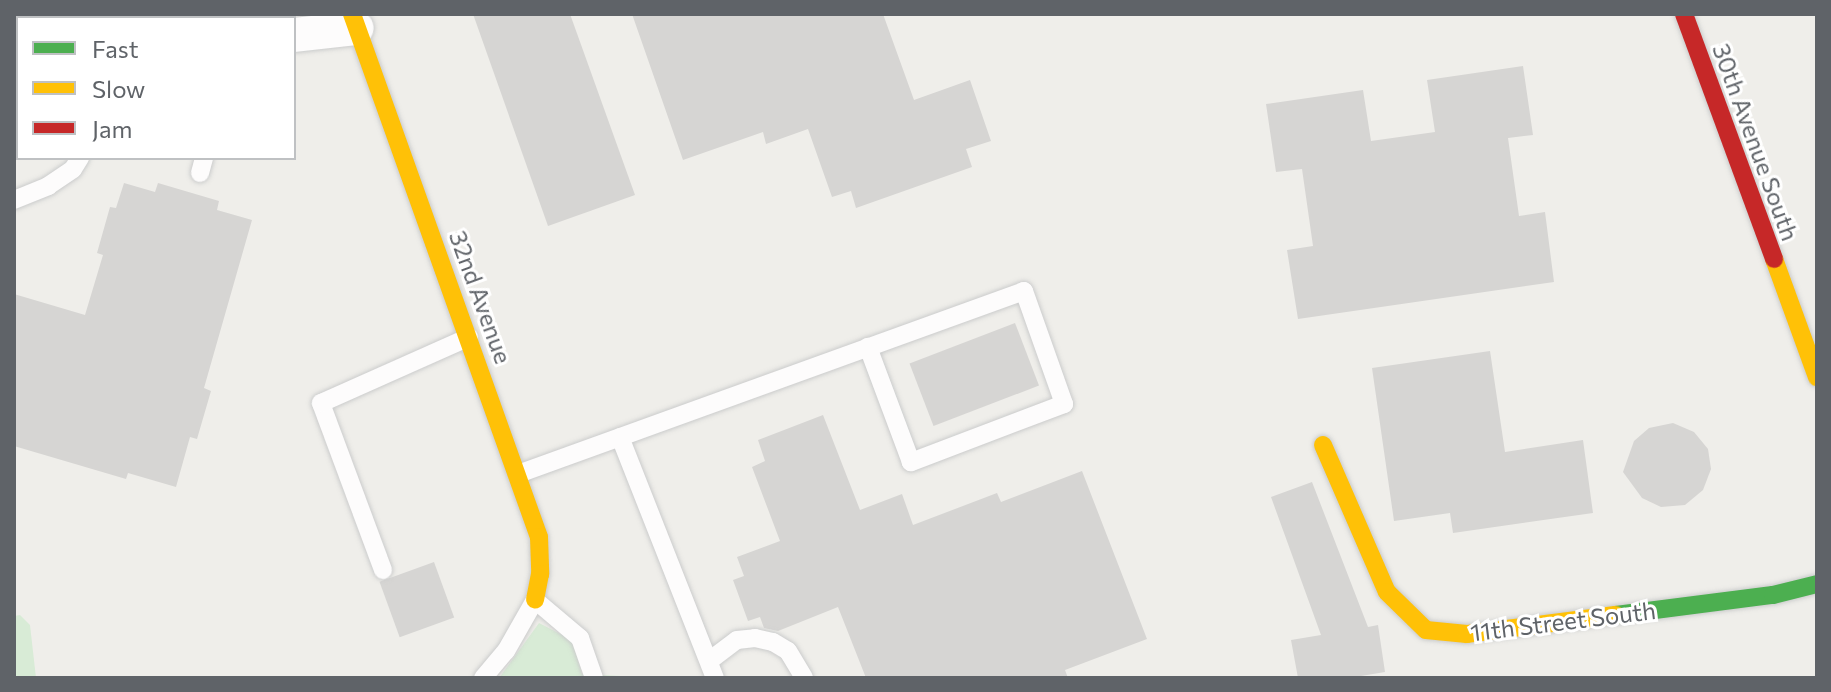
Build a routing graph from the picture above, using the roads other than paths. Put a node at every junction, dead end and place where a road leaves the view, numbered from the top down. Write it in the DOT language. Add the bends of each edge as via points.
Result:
graph roads {
  1 [pos="1684,14"];
  2 [pos="355,21"];
  3 [pos="296,35"];
  4 [pos="79,160"];
  5 [pos="14,200"];
  6 [pos="469,337"];
  7 [pos="868,347"];
  8 [pos="1817,377"];
  9 [pos="620,437"];
  10 [pos="1323,445"];
  11 [pos="518,474"];
  12 [pos="383,570"];
  13 [pos="1817,584"];
  14 [pos="535,600"];
  15 [pos="712,670"];
  16 [pos="483,678"];
  17 [pos="594,678"];
  18 [pos="804,678"];
  1 -- 8 [label="street, 30th Avenue South"];
  2 -- 3 [label="street"];
  2 -- 6 [label="street, 32nd Avenue"];
  4 -- 5 [label="lane" via="48,186"];
  6 -- 11 [label="street, 32nd Avenue"];
  6 -- 12 [label="lane" via="321,403"];
  7 -- 7 [label="lane" via="911,462 1064,404 1024,291"];
  7 -- 9 [label="lane"];
  9 -- 11 [label="lane"];
  9 -- 15 [label="lane"];
  10 -- 13 [label="street, 11th Street South" via="1387,592 1426,630 1467,634 1773,595"];
  11 -- 14 [label="street, 32nd Avenue" via="539,537"];
  14 -- 16 [label="lane" via="506,651"];
  14 -- 17 [label="lane" via="580,638"];
  15 -- 18 [label="lane" via="737,640 755,638 788,651"];
}
